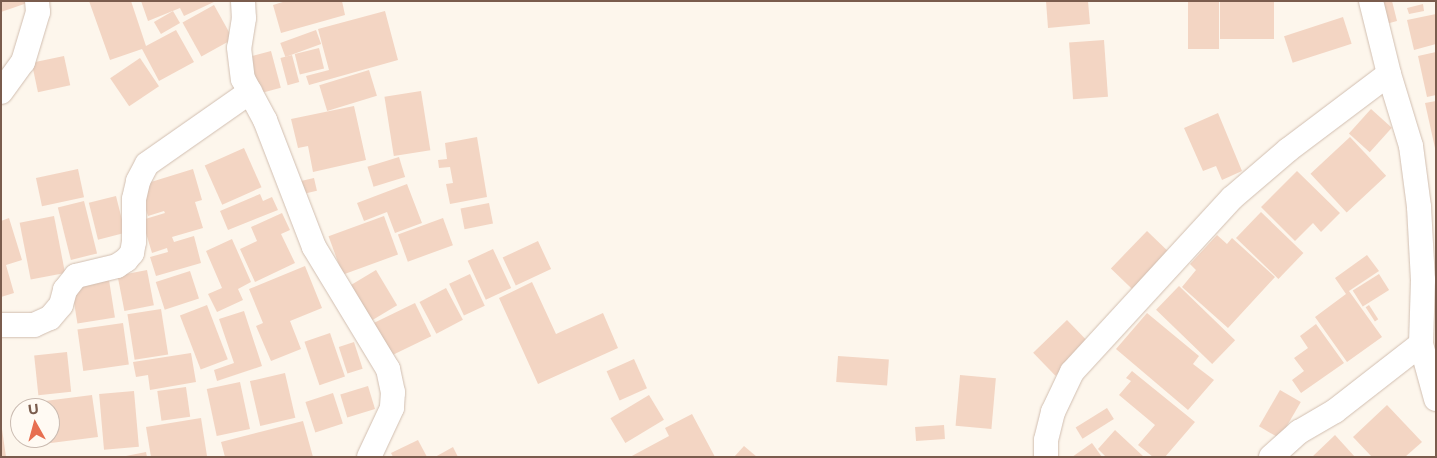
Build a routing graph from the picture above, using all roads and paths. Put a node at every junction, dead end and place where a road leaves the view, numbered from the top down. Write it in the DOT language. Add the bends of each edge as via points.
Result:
graph roads {
  1 [pos="37,1"];
  2 [pos="243,1"];
  3 [pos="1371,1"];
  4 [pos="1389,74"];
  5 [pos="1,92"];
  6 [pos="250,92"];
  7 [pos="1,326"];
  8 [pos="1421,344"];
  9 [pos="1436,398"];
  10 [pos="369,457"];
  11 [pos="1046,457"];
  12 [pos="1271,457"];
  1 -- 5 [label="street" via="38,12 23,62"];
  2 -- 6 [label="street" via="240,63"];
  3 -- 4 [label="street"];
  4 -- 8 [label="street" via="1411,146 1419,207 1423,280"];
  4 -- 11 [label="street" via="1288,150 1232,198 1072,372 1053,412 1046,440"];
  6 -- 7 [label="street" via="148,164 138,181 134,200 134,242 132,253 126,260 117,266 76,276 65,290 61,305 50,318 34,325"];
  6 -- 10 [label="street" via="265,120 314,246 388,369 392,408"];
  8 -- 9 [label="street"];
  8 -- 12 [label="street" via="1335,411 1299,432"];
}
